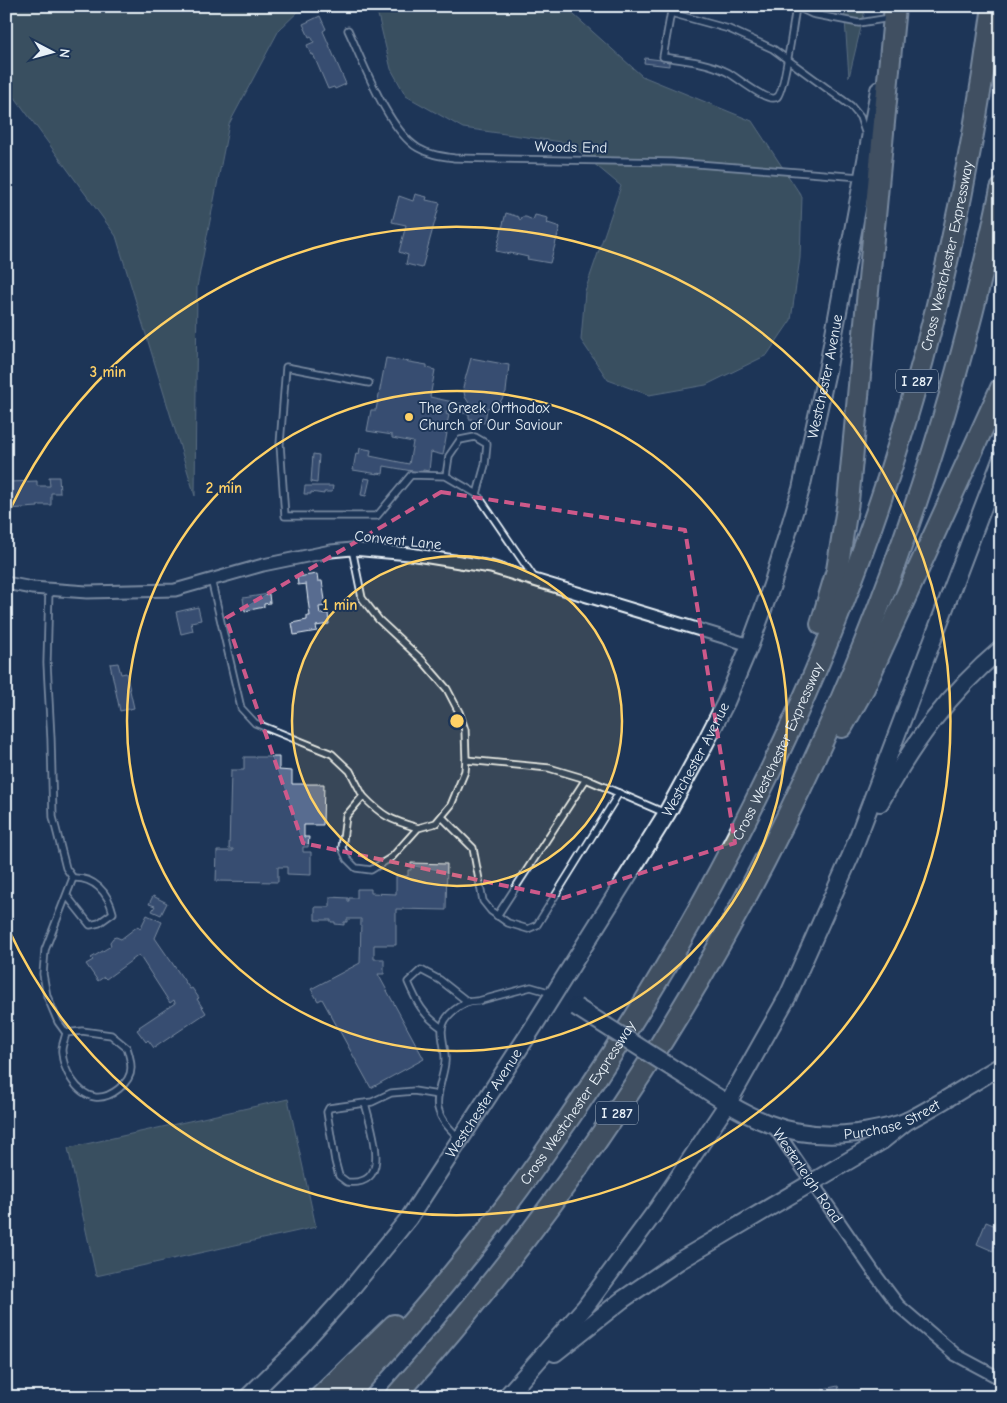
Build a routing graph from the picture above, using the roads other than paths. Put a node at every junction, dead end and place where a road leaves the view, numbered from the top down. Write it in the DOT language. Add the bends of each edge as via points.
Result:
graph roads {
  1 [pos="672,6"];
  2 [pos="993,6"];
  3 [pos="796,7"];
  4 [pos="894,10"];
  5 [pos="671,13"];
  6 [pos="348,30"];
  7 [pos="787,60"];
  8 [pos="869,143"];
  9 [pos="862,177"];
  10 [pos="1001,189"];
  11 [pos="369,383"];
  12 [pos="1001,388"];
  13 [pos="1001,460"];
  14 [pos="446,476"];
  15 [pos="477,494"];
  16 [pos="352,549"];
  17 [pos="212,579"];
  18 [pos="537,580"];
  19 [pos="6,583"];
  20 [pos="49,589"];
  21 [pos="750,645"];
  22 [pos="1001,649"];
  23 [pos="784,740"];
  24 [pos="466,760"];
  25 [pos="586,779"];
  26 [pos="619,793"];
  27 [pos="363,796"];
  28 [pos="796,800"];
  29 [pos="667,813"];
  30 [pos="442,817"];
  31 [pos="418,828"];
  32 [pos="852,855"];
  33 [pos="73,878"];
  34 [pos="67,896"];
  35 [pos="497,916"];
  36 [pos="554,993"];
  37 [pos="468,1002"];
  38 [pos="442,1028"];
  39 [pos="66,1033"];
  40 [pos="1001,1066"];
  41 [pos="438,1096"];
  42 [pos="365,1103"];
  43 [pos="728,1104"];
  44 [pos="907,1121"];
  45 [pos="774,1127"];
  46 [pos="461,1140"];
  47 [pos="811,1183"];
  48 [pos="466,1256"];
  49 [pos="1001,1379"];
  50 [pos="512,1391"];
  51 [pos="248,1397"];
  52 [pos="320,1397"];
  53 [pos="346,1397"];
  54 [pos="395,1397"];
  1 -- 5 [label="lane"];
  2 -- 23 [label="highway, Cross Westchester Expressway / I 287" via="968,167 920,370 894,459 858,562"];
  3 -- 4 [label="lane" via="812,14 859,23"];
  3 -- 7 [label="lane"];
  4 -- 8 [label="main road, Westchester Avenue"];
  4 -- 23 [label="highway" via="845,524 831,592"];
  5 -- 7 [label="lane" via="729,30 773,49"];
  5 -- 7 [label="lane" via="664,57 706,64 727,72 760,94 776,99"];
  6 -- 9 [label="lane, Woods End" via="392,122 409,142 434,156 672,162"];
  7 -- 8 [label="lane" via="851,106 860,117"];
  8 -- 9 [label="main road, Westchester Avenue"];
  9 -- 21 [label="main road, Westchester Avenue" via="809,456 788,537"];
  10 -- 28 [label="highway, I 287" via="963,349 918,500 866,641"];
  11 -- 14 [label="lane" via="286,367 280,444 285,516 377,516 411,475"];
  12 -- 28 [label="highway" via="864,688"];
  13 -- 32 [label="main road"];
  14 -- 15 [label="lane"];
  14 -- 15 [label="lane" via="449,456 460,440 475,437 488,444"];
  15 -- 18 [label="lane"];
  16 -- 17 [label="street, Convent Lane" via="263,565"];
  16 -- 18 [label="street, Convent Lane" via="410,554 491,568"];
  16 -- 24 [label="lane" via="362,598 379,620 422,660 447,689 465,730"];
  17 -- 20 [label="street, Convent Lane" via="175,590 87,592"];
  17 -- 27 [label="lane" via="241,708 255,723 332,754 350,771"];
  18 -- 21 [label="street, Convent Lane"];
  19 -- 20 [label="street, Convent Lane"];
  20 -- 33 [label="lane" via="46,663 53,817 66,868"];
  21 -- 29 [label="main road, Westchester Avenue" via="703,747"];
  22 -- 32 [label="main road" via="960,687 920,736"];
  23 -- 48 [label="highway, Cross Westchester Expressway / I 287" via="706,896 628,1029 543,1155"];
  24 -- 25 [label="lane" via="549,768"];
  24 -- 30 [label="lane" via="458,791"];
  25 -- 26 [label="lane"];
  25 -- 35 [label="lane"];
  26 -- 29 [label="lane"];
  26 -- 35 [label="lane" via="537,925 528,929"];
  27 -- 31 [label="lane" via="391,820"];
  27 -- 31 [label="lane" via="346,816 342,848 356,868 371,870 392,857"];
  28 -- 54 [label="highway, I 287" via="694,992 599,1139 489,1287"];
  29 -- 36 [label="main road, Westchester Avenue"];
  30 -- 31 [label="lane"];
  30 -- 35 [label="lane" via="473,848 483,901"];
  32 -- 43 [label="main road" via="788,996"];
  33 -- 34 [label="lane"];
  33 -- 34 [label="lane" via="96,883 111,903 113,913 90,925"];
  34 -- 39 [label="lane" via="45,950 44,974 47,996"];
  36 -- 37 [label="lane" via="531,987"];
  36 -- 43 [label="main road, Westerleigh Road, bridge"];
  36 -- 46 [label="main road, Westchester Avenue"];
  37 -- 38 [label="lane" via="457,1006"];
  37 -- 38 [label="lane" via="421,970 408,982 428,1019"];
  38 -- 41 [label="lane" via="446,1060"];
  39 -- 39 [label="lane" via="82,1031 111,1035 128,1048 131,1070 122,1087 95,1097 82,1090 67,1074 61,1051"];
  40 -- 44 [label="main road, Purchase Street"];
  41 -- 42 [label="lane" via="414,1091 391,1094"];
  41 -- 46 [label="lane" via="444,1123"];
  42 -- 42 [label="lane" via="329,1108 327,1112 339,1176 347,1182 366,1179 373,1173 377,1160"];
  43 -- 45 [label="main road, Westerleigh Road"];
  43 -- 50 [label="main road" via="586,1306"];
  44 -- 45 [label="main road, Purchase Street" via="867,1132 833,1136"];
  44 -- 47 [label="main road" via="882,1141"];
  45 -- 47 [label="street, Westerleigh Road"];
  46 -- 51 [label="main road, Westchester Avenue" via="409,1218 346,1296"];
  47 -- 49 [label="street, Westerleigh Road" via="899,1306 956,1355"];
  47 -- 50 [label="main road" via="679,1261 630,1294"];
  48 -- 52 [label="highway"];
  48 -- 53 [label="highway, Cross Westchester Expressway / I 287"];
}
